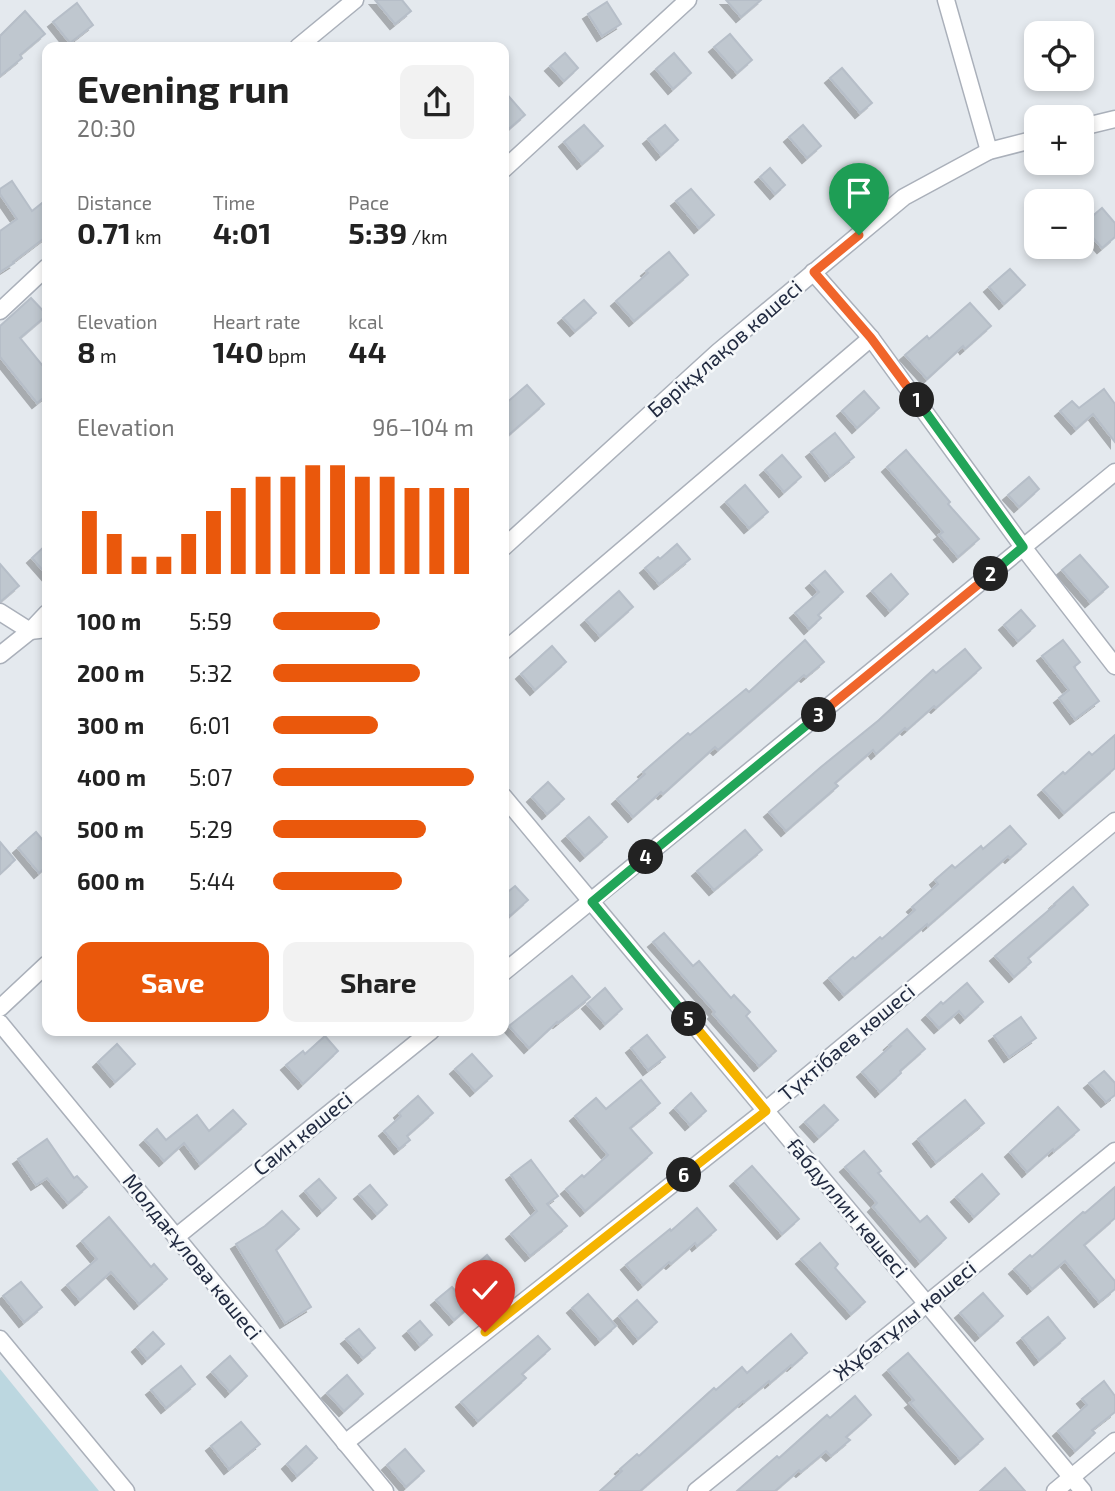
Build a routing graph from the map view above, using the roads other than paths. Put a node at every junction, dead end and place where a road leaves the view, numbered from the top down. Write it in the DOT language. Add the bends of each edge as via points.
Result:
graph roads {
  1 [pos="355,0"];
  2 [pos="688,0"];
  3 [pos="946,0"];
  4 [pos="305,42"];
  5 [pos="1115,119"];
  6 [pos="1094,124"];
  7 [pos="1024,142"];
  8 [pos="989,151"];
  9 [pos="509,164"];
  10 [pos="42,272"];
  11 [pos="814,272"];
  12 [pos="0,311"];
  13 [pos="871,338"];
  14 [pos="1115,472"];
  15 [pos="509,542"];
  16 [pos="1023,547"];
  17 [pos="0,612"];
  18 [pos="42,618"];
  19 [pos="42,630"];
  20 [pos="30,631"];
  21 [pos="509,647"];
  22 [pos="0,655"];
  23 [pos="1115,666"];
  24 [pos="509,803"];
  25 [pos="1115,821"];
  26 [pos="592,902"];
  27 [pos="509,968"];
  28 [pos="42,969"];
  29 [pos="0,1008"];
  30 [pos="0,1023"];
  31 [pos="425,1036"];
  32 [pos="766,1111"];
  33 [pos="1115,1151"];
  34 [pos="176,1237"];
  35 [pos="926,1303"];
  36 [pos="0,1339"];
  37 [pos="1115,1441"];
  38 [pos="345,1443"];
  39 [pos="1071,1477"];
  40 [pos="126,1491"];
  41 [pos="385,1491"];
  42 [pos="696,1491"];
  43 [pos="1055,1491"];
  44 [pos="1083,1491"];
  1 -- 4 [label="street"];
  2 -- 9 [label="street"];
  3 -- 8 [label="street"];
  5 -- 6 [label="street"];
  7 -- 8 [label="street, Бөріқұлақов көшесі"];
  8 -- 11 [label="street, Бөріқұлақов көшесі" via="904,197"];
  10 -- 12 [label="street"];
  11 -- 13 [label="street"];
  11 -- 15 [label="street, Бөріқұлақов көшесі" via="718,352"];
  13 -- 16 [label="street"];
  13 -- 21 [label="street"];
  14 -- 16 [label="street"];
  16 -- 23 [label="street"];
  16 -- 26 [label="street"];
  17 -- 20 [label="street"];
  18 -- 20 [label="street"];
  19 -- 20 [label="street"];
  20 -- 22 [label="street"];
  24 -- 26 [label="street, Ғабдуллин көшесі"];
  25 -- 32 [label="street, Түктібаев көшесі"];
  26 -- 27 [label="street"];
  26 -- 32 [label="street, Ғабдуллин көшесі"];
  28 -- 29 [label="street"];
  30 -- 34 [label="street, Молдағұлова көшесі"];
  31 -- 34 [label="street, Саин көшесі"];
  32 -- 35 [label="street, Ғабдуллин көшесі"];
  32 -- 38 [label="street, Түктібаев көшесі"];
  33 -- 35 [label="street, Жұбатұлы көшесі"];
  34 -- 38 [label="street, Молдағұлова көшесі"];
  35 -- 39 [label="street, Ғабдуллин көшесі"];
  35 -- 42 [label="street, Жұбатұлы көшесі"];
  36 -- 40 [label="street"];
  37 -- 39 [label="street"];
  38 -- 41 [label="street, Молдағұлова көшесі"];
  39 -- 43 [label="street"];
  39 -- 44 [label="street, Ғабдуллин көшесі"];
}
